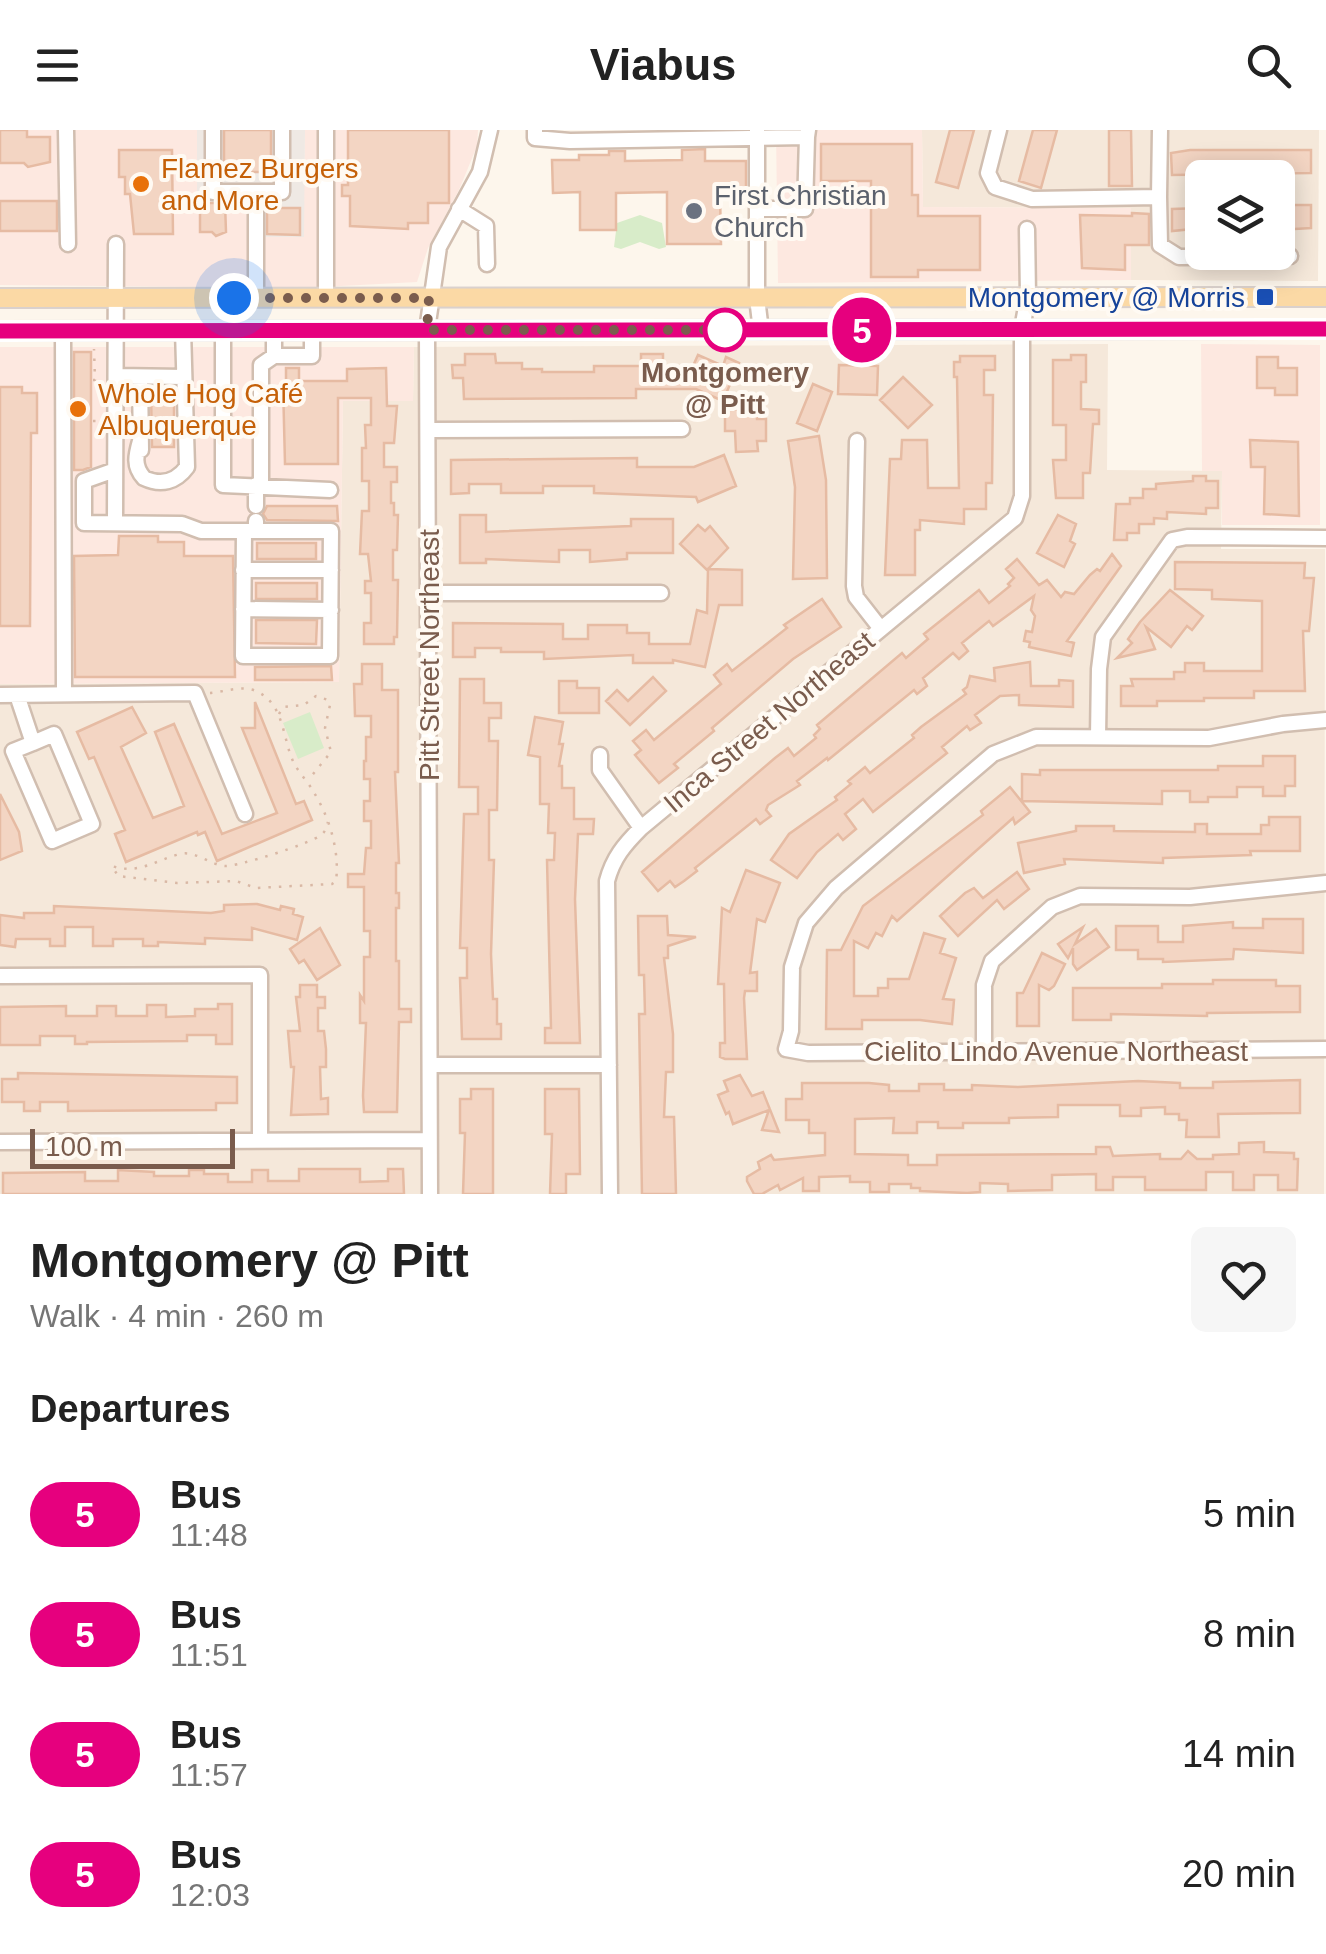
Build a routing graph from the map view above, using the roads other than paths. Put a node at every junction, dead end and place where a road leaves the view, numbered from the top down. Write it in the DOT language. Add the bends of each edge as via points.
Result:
graph roads {
  1 [pos="66,130"];
  2 [pos="213,130"];
  3 [pos="282,130"];
  4 [pos="326,130"];
  5 [pos="490,130"];
  6 [pos="534,130"];
  7 [pos="999,130"];
  8 [pos="1160,130"];
  9 [pos="757,134"];
  10 [pos="808,134"];
  11 [pos="256,192"];
  12 [pos="1159,197"];
  13 [pos="459,209"];
  14 [pos="758,209"];
  15 [pos="1027,229"];
  16 [pos="68,244"];
  17 [pos="116,244"];
  18 [pos="1185,257"];
  19 [pos="487,264"];
  20 [pos="1028,296"];
  21 [pos="0,298"];
  22 [pos="116,298"];
  23 [pos="256,298"];
  24 [pos="326,298"];
  25 [pos="429,298"];
  26 [pos="758,298"];
  27 [pos="1326,298"];
  28 [pos="1022,329"];
  29 [pos="1326,329"];
  30 [pos="63,330"];
  31 [pos="116,330"];
  32 [pos="183,330"];
  33 [pos="224,330"];
  34 [pos="274,330"];
  35 [pos="312,330"];
  36 [pos="427,330"];
  37 [pos="760,330"];
  38 [pos="0,331"];
  39 [pos="274,356"];
  40 [pos="116,376"];
  41 [pos="140,376"];
  42 [pos="184,376"];
  43 [pos="682,429"];
  44 [pos="428,430"];
  45 [pos="857,440"];
  46 [pos="115,470"];
  47 [pos="258,485"];
  48 [pos="330,490"];
  49 [pos="253,522"];
  50 [pos="115,523"];
  51 [pos="1326,538"];
  52 [pos="244,570"];
  53 [pos="331,570"];
  54 [pos="429,593"];
  55 [pos="661,594"];
  56 [pos="243,609"];
  57 [pos="331,610"];
  58 [pos="881,630"];
  59 [pos="0,694"];
  60 [pos="17,694"];
  61 [pos="64,694"];
  62 [pos="1326,720"];
  63 [pos="1098,736"];
  64 [pos="33,743"];
  65 [pos="600,755"];
  66 [pos="245,814"];
  67 [pos="641,828"];
  68 [pos="1326,883"];
  69 [pos="0,976"];
  70 [pos="1326,1049"];
  71 [pos="984,1052"];
  72 [pos="431,1065"];
  73 [pos="609,1065"];
  74 [pos="260,1139"];
  75 [pos="429,1140"];
  76 [pos="0,1142"];
  77 [pos="430,1194"];
  78 [pos="610,1194"];
  1 -- 16 [label="street"];
  2 -- 11 [label="street" via="212,192"];
  3 -- 11 [label="street" via="282,192"];
  4 -- 24 [label="street"];
  5 -- 13 [label="street, Pitt Street Northeast" via="480,172"];
  6 -- 9 [label="street" via="542,140"];
  7 -- 12 [label="street" via="988,173 994,188 1032,199"];
  8 -- 12 [label="street"];
  9 -- 10 [label="street"];
  9 -- 14 [label="street"];
  10 -- 14 [label="street" via="805,209"];
  11 -- 23 [label="street"];
  12 -- 18 [label="street" via="1160,245"];
  13 -- 19 [label="street" via="486,226"];
  13 -- 25 [label="street, Pitt Street Northeast" via="439,247"];
  14 -- 26 [label="street"];
  15 -- 20 [label="street, Inca Street Northeast"];
  17 -- 22 [label="street"];
  20 -- 26 [label="main road"];
  20 -- 27 [label="main road"];
  20 -- 28 [label="street, Inca Street Northeast"];
  21 -- 22 [label="main road"];
  22 -- 23 [label="main road"];
  22 -- 31 [label="street"];
  23 -- 24 [label="main road"];
  24 -- 25 [label="main road"];
  25 -- 26 [label="main road"];
  25 -- 36 [label="street, Pitt Street Northeast"];
  26 -- 37 [label="street"];
  28 -- 29 [label="main road"];
  28 -- 37 [label="main road"];
  28 -- 58 [label="street, Inca Street Northeast" via="1022,496 1016,518"];
  30 -- 31 [label="main road"];
  30 -- 38 [label="main road"];
  30 -- 61 [label="street"];
  31 -- 32 [label="main road"];
  31 -- 40 [label="street"];
  32 -- 33 [label="main road"];
  32 -- 42 [label="street"];
  33 -- 34 [label="main road"];
  33 -- 47 [label="street" via="224,485"];
  34 -- 35 [label="main road"];
  34 -- 39 [label="street"];
  35 -- 36 [label="main road"];
  35 -- 39 [label="street" via="312,356"];
  36 -- 37 [label="main road"];
  36 -- 44 [label="street, Pitt Street Northeast"];
  39 -- 47 [label="street" via="261,365"];
  40 -- 41 [label="street"];
  40 -- 46 [label="street"];
  41 -- 42 [label="street"];
  41 -- 42 [label="street" via="144,464 150,472 168,474 181,457"];
  43 -- 44 [label="street"];
  44 -- 54 [label="street, Pitt Street Northeast"];
  45 -- 58 [label="street" via="854,586"];
  46 -- 50 [label="street"];
  46 -- 50 [label="street" via="84,481 84,523"];
  47 -- 48 [label="street"];
  47 -- 49 [label="street"];
  49 -- 50 [label="street" via="201,531 182,524"];
  49 -- 52 [label="street"];
  49 -- 53 [label="street" via="331,531"];
  51 -- 63 [label="street" via="1172,540 1103,637"];
  52 -- 53 [label="street"];
  52 -- 56 [label="street"];
  53 -- 57 [label="street"];
  54 -- 55 [label="street"];
  54 -- 72 [label="street, Pitt Street Northeast"];
  56 -- 57 [label="street"];
  56 -- 57 [label="street" via="243,656 330,656"];
  58 -- 67 [label="street, Inca Street Northeast"];
  59 -- 60 [label="street"];
  60 -- 61 [label="street"];
  60 -- 64 [label="street"];
  61 -- 66 [label="street" via="195,693"];
  62 -- 63 [label="street" via="1209,738"];
  63 -- 71 [label="street, Cielito Lindo Avenue Northeast" via="1036,737 1006,746 836,888 806,922 792,967 786,1050"];
  64 -- 64 [label="street" via="54,734 92,824 52,841 13,751"];
  65 -- 67 [label="street" via="600,770"];
  67 -- 73 [label="street, Inca Street Northeast" via="622,846 608,882"];
  68 -- 71 [label="street" via="1190,896 1080,896 1052,907 992,961 984,984"];
  69 -- 74 [label="street" via="260,975"];
  70 -- 71 [label="street, Cielito Lindo Avenue Northeast"];
  72 -- 73 [label="street"];
  72 -- 75 [label="street, Pitt Street Northeast"];
  73 -- 78 [label="street, Inca Street Northeast"];
  74 -- 75 [label="street"];
  74 -- 76 [label="street"];
  75 -- 77 [label="street, Pitt Street Northeast"];
}
